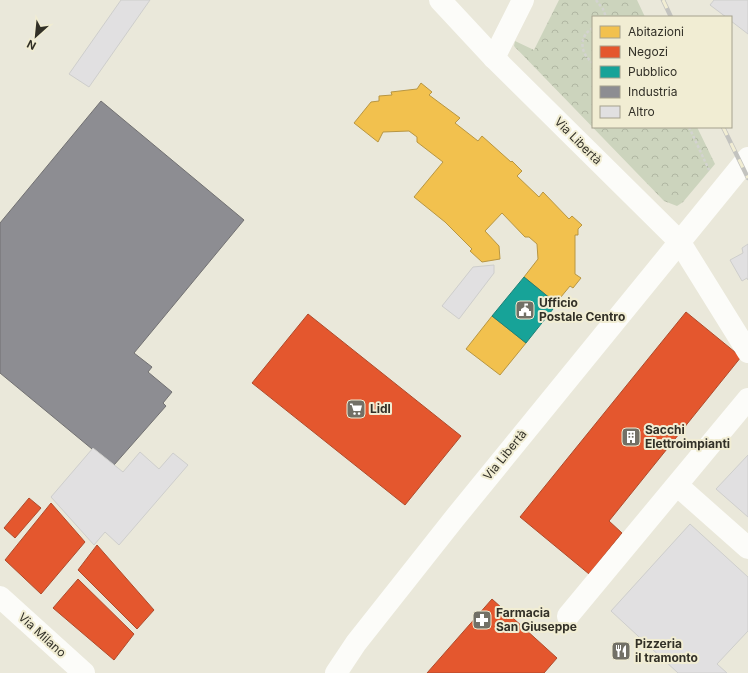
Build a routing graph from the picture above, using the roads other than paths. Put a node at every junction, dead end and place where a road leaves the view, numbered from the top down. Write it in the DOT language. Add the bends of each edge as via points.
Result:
graph roads {
  1 [pos="440,0"];
  2 [pos="523,0"];
  3 [pos="494,58"];
  4 [pos="748,158"];
  5 [pos="679,241"];
  6 [pos="748,352"];
  7 [pos="748,399"];
  8 [pos="678,486"];
  9 [pos="748,548"];
  10 [pos="0,597"];
  11 [pos="568,616"];
  12 [pos="356,643"];
  13 [pos="84,673"];
  14 [pos="322,673"];
  15 [pos="336,673"];
  1 -- 3 [label="street, Via Libertà"];
  2 -- 3 [label="street"];
  3 -- 5 [label="street, Via Libertà"];
  4 -- 5 [label="street, Via Libertà"];
  5 -- 6 [label="street, Via Libertà"];
  5 -- 12 [label="street, Via Libertà"];
  7 -- 8 [label="street"];
  8 -- 9 [label="street"];
  8 -- 11 [label="street"];
  10 -- 13 [label="street, Via Milano"];
  12 -- 14 [label="street"];
  12 -- 15 [label="street, Via Libertà"];
}
